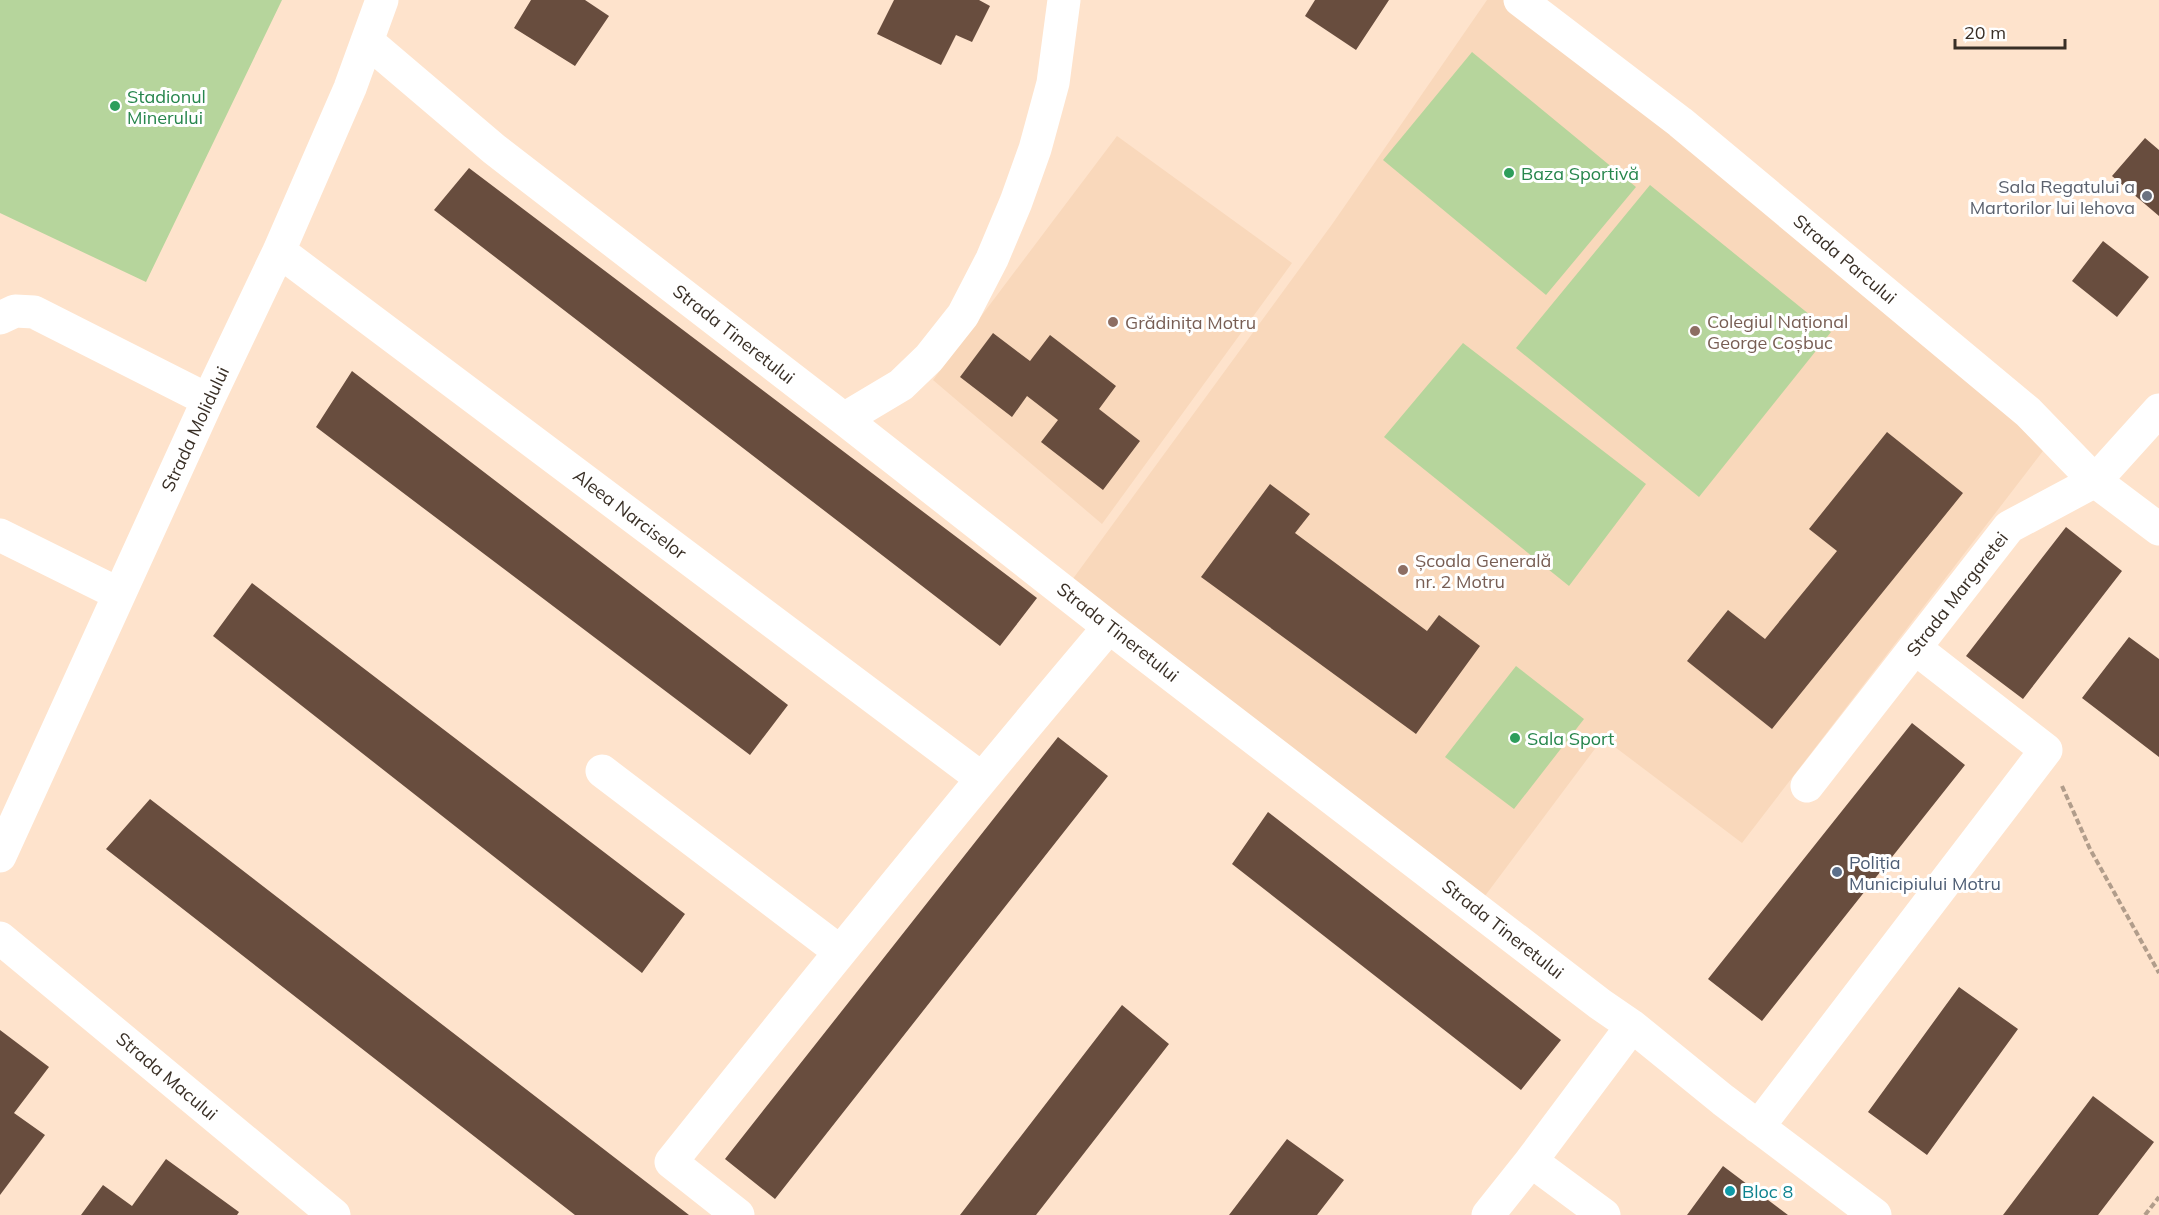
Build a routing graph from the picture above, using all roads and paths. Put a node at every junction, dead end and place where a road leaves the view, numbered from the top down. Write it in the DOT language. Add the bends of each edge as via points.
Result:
graph roads {
  1 [pos="382,0"];
  2 [pos="1064,0"];
  3 [pos="1520,0"];
  4 [pos="367,41"];
  5 [pos="279,251"];
  6 [pos="0,318"];
  7 [pos="208,400"];
  8 [pos="2159,410"];
  9 [pos="844,419"];
  10 [pos="2095,481"];
  11 [pos="2159,529"];
  12 [pos="0,535"];
  13 [pos="119,594"];
  14 [pos="1109,627"];
  15 [pos="1915,648"];
  16 [pos="2046,750"];
  17 [pos="602,771"];
  18 [pos="981,778"];
  19 [pos="1807,786"];
  20 [pos="0,856"];
  21 [pos="0,938"];
  22 [pos="839,951"];
  23 [pos="2159,974"];
  24 [pos="1632,1026"];
  25 [pos="1758,1127"];
  26 [pos="1531,1161"];
  27 [pos="2159,1197"];
  28 [pos="334,1215"];
  29 [pos="738,1215"];
  30 [pos="1488,1215"];
  31 [pos="1604,1215"];
  32 [pos="1875,1215"];
  33 [pos="2145,1215"];
  1 -- 4 [label="street, Strada Molidului"];
  2 -- 9 [label="street" via="1053,83 1035,149 992,259 963,315 901,386"];
  3 -- 10 [label="street, Strada Parcului" via="1680,122 2028,412"];
  4 -- 5 [label="street, Strada Molidului"];
  4 -- 9 [label="street, Strada Tineretului" via="494,149"];
  5 -- 7 [label="street, Strada Molidului"];
  5 -- 18 [label="street, Aleea Narciselor"];
  6 -- 7 [label="street" via="15,311 34,312"];
  7 -- 13 [label="street, Strada Molidului"];
  8 -- 10 [label="street, Strada Margaretei"];
  9 -- 14 [label="street, Strada Tineretului"];
  10 -- 11 [label="street, Strada Parcului"];
  10 -- 15 [label="street, Strada Margaretei" via="2009,527"];
  12 -- 13 [label="street"];
  13 -- 20 [label="street, Strada Molidului"];
  14 -- 18 [label="street"];
  14 -- 24 [label="street, Strada Tineretului"];
  15 -- 16 [label="street"];
  15 -- 19 [label="street, Strada Margaretei"];
  16 -- 23 [label="path" via="2090,849"];
  16 -- 25 [label="street"];
  17 -- 22 [label="street"];
  18 -- 22 [label="street"];
  21 -- 28 [label="street, Strada Macului"];
  22 -- 29 [label="street" via="671,1162"];
  24 -- 25 [label="street, Strada Tineretului"];
  24 -- 26 [label="street"];
  25 -- 32 [label="street, Strada Tineretului"];
  26 -- 30 [label="street"];
  26 -- 31 [label="street"];
  27 -- 33 [label="path"];
}
